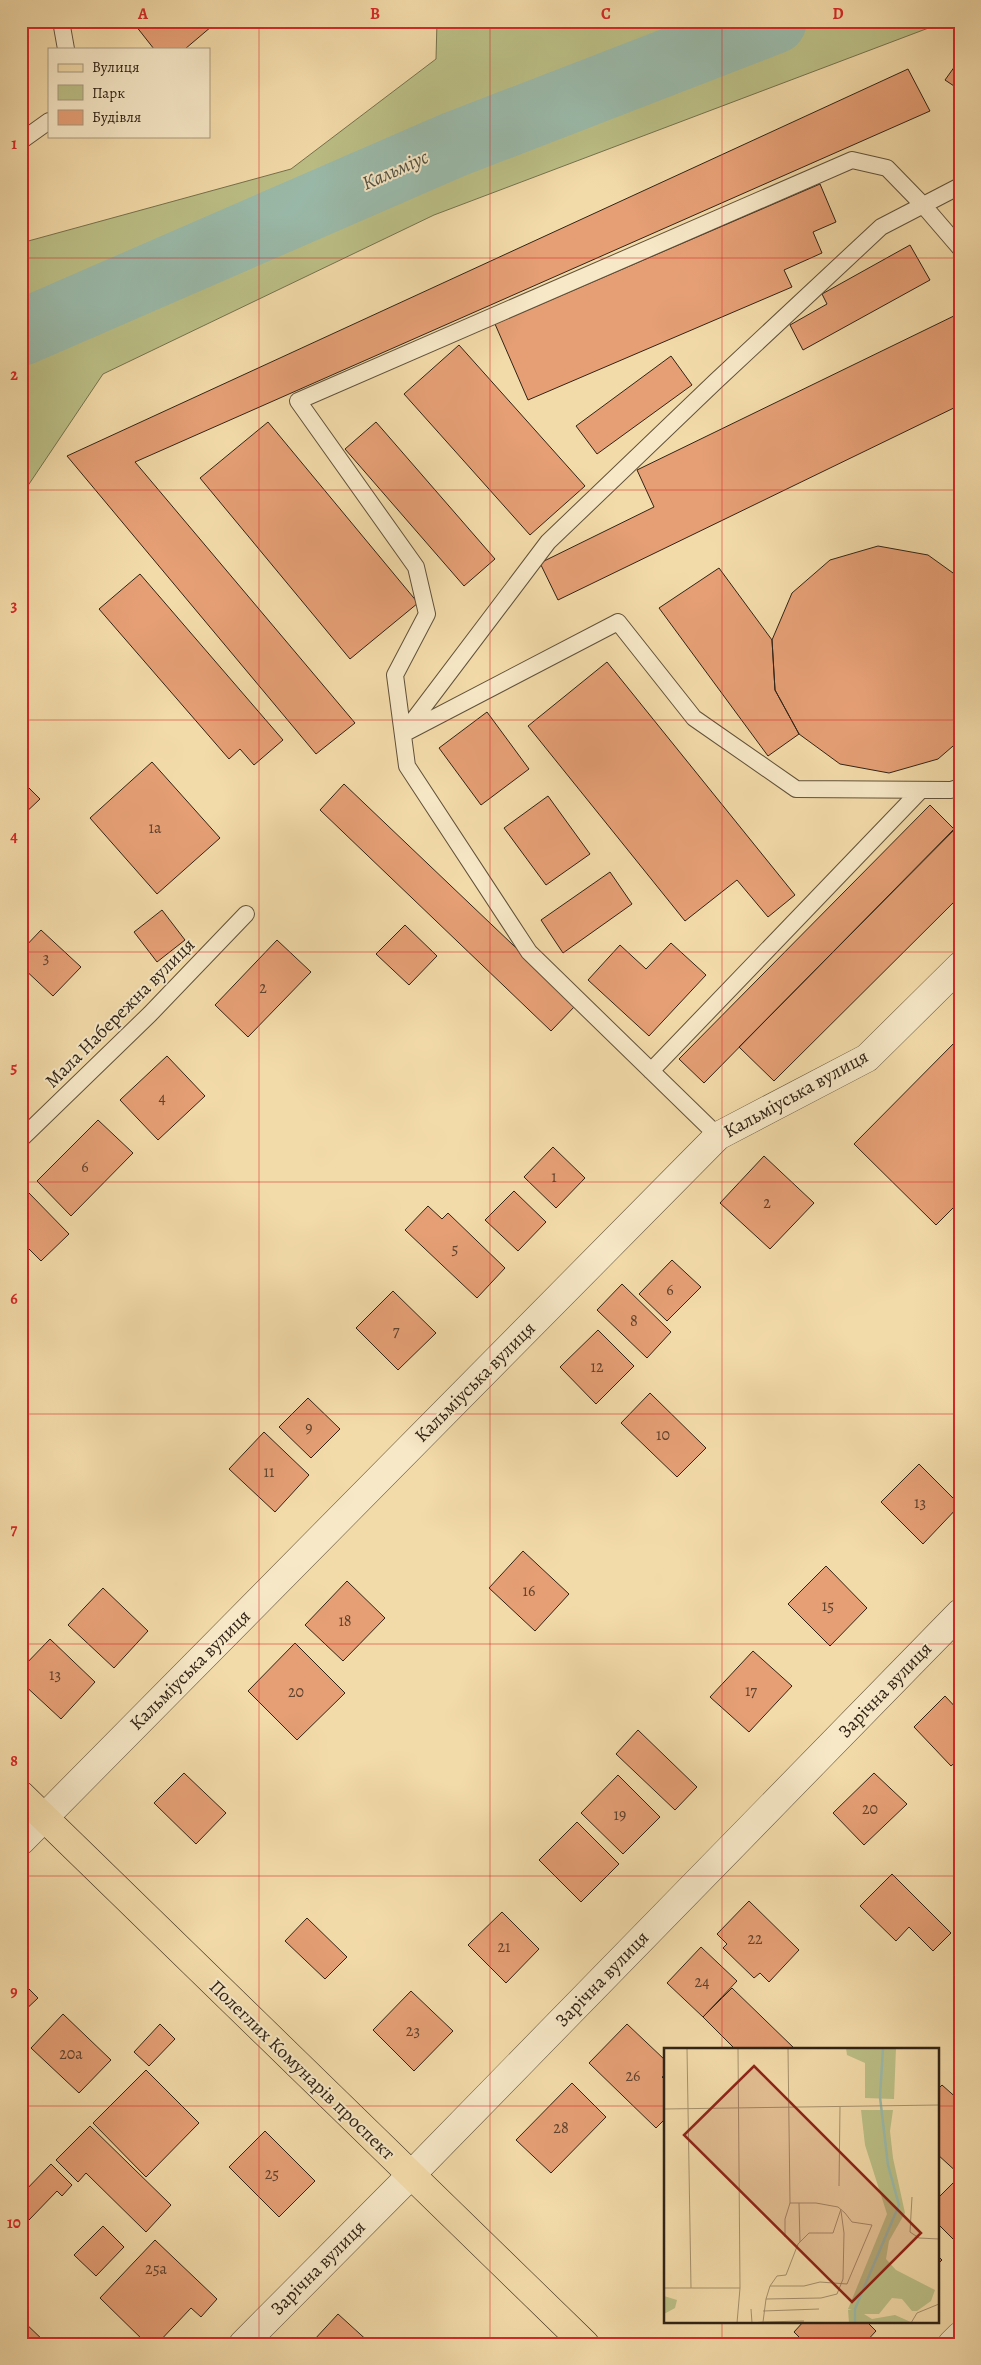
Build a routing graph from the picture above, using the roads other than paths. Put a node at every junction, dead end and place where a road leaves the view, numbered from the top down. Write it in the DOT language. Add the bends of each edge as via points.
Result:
graph roads {
  1 [pos="60,21"];
  2 [pos="66,48"];
  3 [pos="48,121"];
  4 [pos="21,141"];
  5 [pos="960,186"];
  6 [pos="923,205"];
  7 [pos="960,248"];
  8 [pos="403,734"];
  9 [pos="960,787"];
  10 [pos="922,790"];
  11 [pos="246,914"];
  12 [pos="960,966"];
  13 [pos="651,1070"];
  14 [pos="718,1136"];
  15 [pos="21,1139"];
  16 [pos="960,1613"];
  17 [pos="21,1795"];
  18 [pos="43,1817"];
  19 [pos="21,1841"];
  20 [pos="410,2176"];
  21 [pos="960,2336"];
  22 [pos="243,2344"];
  23 [pos="585,2344"];
  24 [pos="952,2344"];
  1 -- 2 [label="lane"];
  3 -- 4 [label="lane"];
  5 -- 6 [label="lane"];
  6 -- 7 [label="lane"];
  6 -- 8 [label="lane" via="881,227 548,542"];
  6 -- 8 [label="lane" via="887,168 852,160 298,401 416,567 427,614 395,675"];
  8 -- 10 [label="lane" via="618,622 694,718 796,789"];
  8 -- 13 [label="lane" via="407,766 529,952"];
  9 -- 10 [label="lane"];
  10 -- 13 [label="lane"];
  11 -- 15 [label="lane, Мала Набережна вулиця" via="150,1014"];
  12 -- 14 [label="street, Кальміуська вулиця" via="867,1058"];
  13 -- 14 [label="lane"];
  14 -- 18 [label="street, Кальміуська вулиця"];
  16 -- 20 [label="street, Зарічна вулиця"];
  17 -- 18 [label="main road, Полеглих Комунарів проспект"];
  18 -- 19 [label="street, Кальміуська вулиця"];
  18 -- 20 [label="main road, Полеглих Комунарів проспект"];
  20 -- 22 [label="street, Зарічна вулиця"];
  20 -- 23 [label="main road, Полеглих Комунарів проспект"];
  21 -- 24 [label="street"];
}
